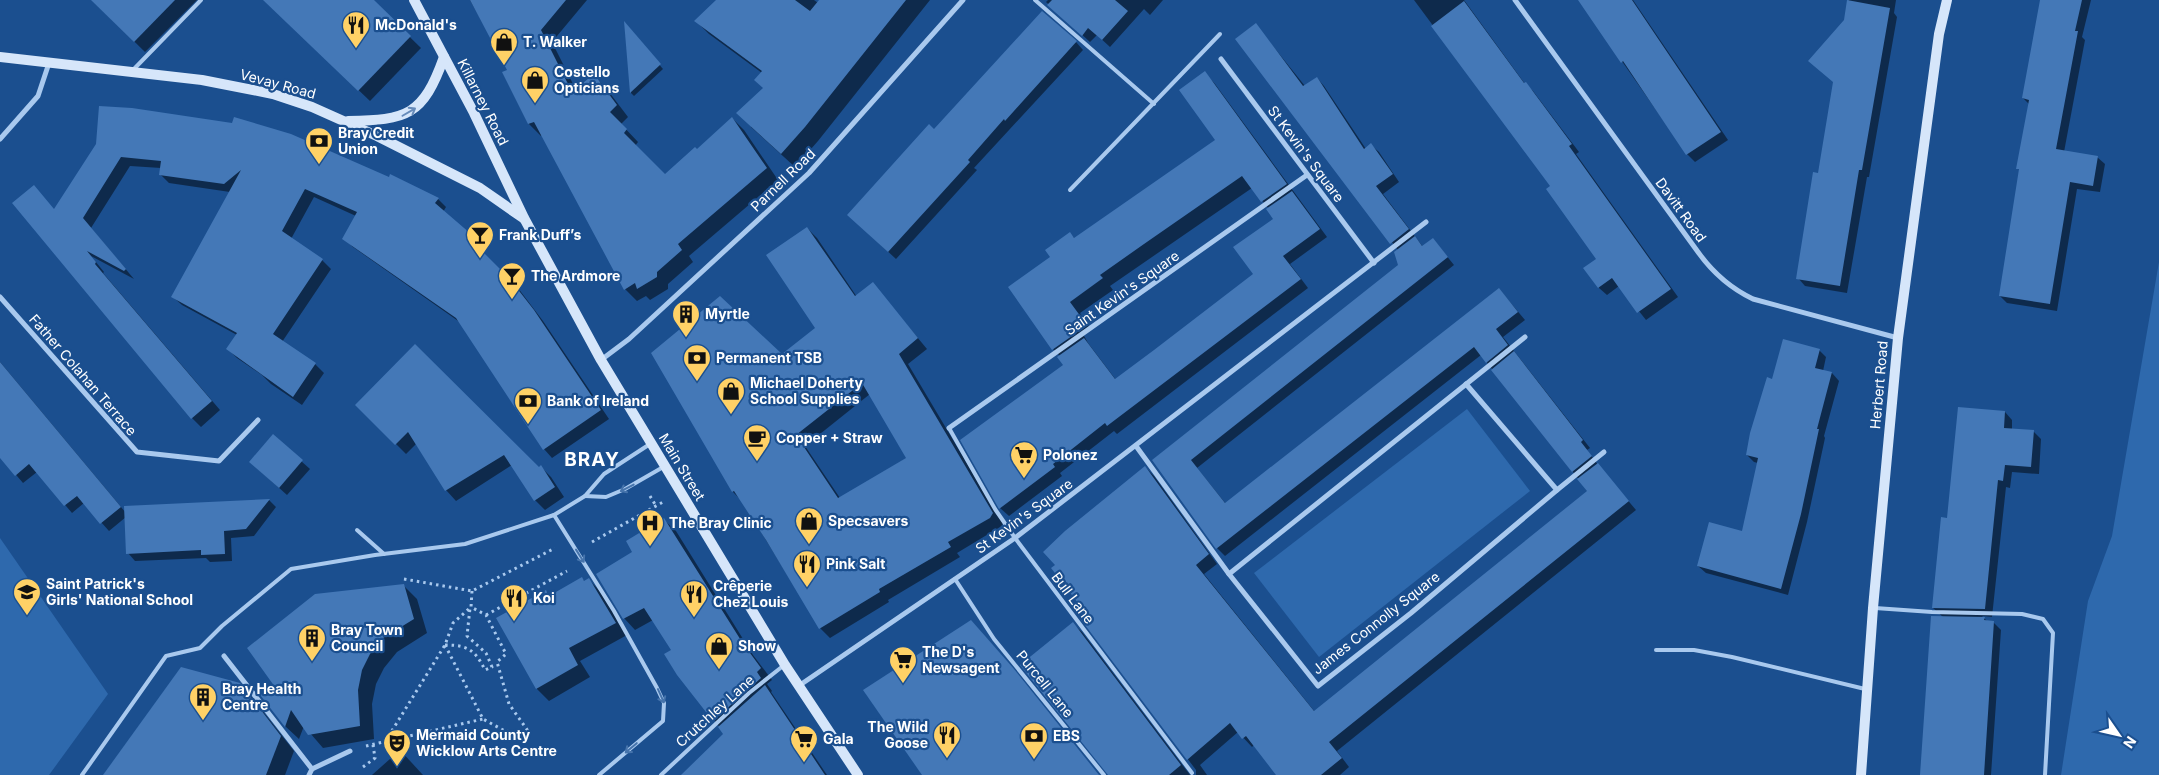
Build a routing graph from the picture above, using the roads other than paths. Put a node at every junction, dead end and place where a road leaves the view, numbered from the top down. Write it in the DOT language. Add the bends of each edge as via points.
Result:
graph roads {
  1 [pos="201,0"];
  2 [pos="414,0"];
  3 [pos="963,0"];
  4 [pos="1035,0"];
  5 [pos="1515,0"];
  6 [pos="1946,0"];
  7 [pos="1220,34"];
  8 [pos="0,57"];
  9 [pos="444,57"];
  10 [pos="1221,59"];
  11 [pos="49,63"];
  12 [pos="132,71"];
  13 [pos="1154,104"];
  14 [pos="344,121"];
  15 [pos="0,139"];
  16 [pos="1307,175"];
  17 [pos="1070,190"];
  18 [pos="524,218"];
  19 [pos="1426,222"];
  20 [pos="1374,263"];
  21 [pos="0,297"];
  22 [pos="1525,337"];
  23 [pos="1898,338"];
  24 [pos="601,360"];
  25 [pos="1466,384"];
  26 [pos="258,420"];
  27 [pos="949,428"];
  28 [pos="651,443"];
  29 [pos="1136,446"];
  30 [pos="1604,452"];
  31 [pos="665,466"];
  32 [pos="1557,490"];
  33 [pos="585,496"];
  34 [pos="554,514"];
  35 [pos="357,530"];
  36 [pos="1015,538"];
  37 [pos="384,554"];
  38 [pos="1229,574"];
  39 [pos="955,579"];
  40 [pos="1873,608"];
  41 [pos="1656,650"];
  42 [pos="224,656"];
  43 [pos="785,665"];
  44 [pos="800,685"];
  45 [pos="1868,690"];
  46 [pos="350,751"];
  47 [pos="312,769"];
  48 [pos="1192,772"];
  49 [pos="82,775"];
  50 [pos="309,775"];
  51 [pos="598,775"];
  52 [pos="661,775"];
  53 [pos="858,775"];
  54 [pos="1104,775"];
  55 [pos="1861,775"];
  56 [pos="2045,775"];
  1 -- 12 [label="lane"];
  2 -- 9 [label="main road, Killarney Road"];
  3 -- 24 [label="street, Parnell Road" via="809,173 629,339"];
  4 -- 13 [label="lane"];
  5 -- 23 [label="street, Davitt Road" via="1708,267 1721,279 1753,299"];
  6 -- 23 [label="main road, Herbert Road"];
  7 -- 13 [label="lane"];
  8 -- 11 [label="main road, Vevay Road"];
  14 -- 9 [label="main road, one-way" via="391,119 409,113 429,92"];
  9 -- 18 [label="main road, Killarney Road"];
  10 -- 16 [label="street, St Kevin's Square"];
  11 -- 12 [label="main road, Vevay Road"];
  11 -- 15 [label="street" via="38,96"];
  12 -- 14 [label="main road, Vevay Road" via="273,94"];
  13 -- 17 [label="lane"];
  14 -- 18 [label="main road, Vevay Road" via="480,188"];
  16 -- 20 [label="street, St Kevin's Square"];
  16 -- 27 [label="street, Saint Kevin's Square"];
  18 -- 24 [label="main road, Main Street"];
  19 -- 20 [label="street, St Kevin's Square"];
  20 -- 29 [label="street, St Kevin's Square"];
  21 -- 26 [label="street, Father Colahan Terrace" via="136,452 219,461"];
  22 -- 25 [label="street"];
  23 -- 40 [label="main road, Herbert Road"];
  24 -- 28 [label="main road, Main Street"];
  25 -- 32 [label="street"];
  25 -- 38 [label="street"];
  27 -- 36 [label="lane, Bull Lane" via="994,509"];
  28 -- 31 [label="main road, Main Street"];
  28 -- 33 [label="lane" via="604,474"];
  29 -- 36 [label="street, St Kevin's Square"];
  29 -- 38 [label="street, James Connolly Square"];
  30 -- 32 [label="street, James Connolly Square"];
  31 -- 33 [label="lane, one-way" via="612,494"];
  31 -- 43 [label="main road, Main Street"];
  32 -- 38 [label="street, James Connolly Square" via="1318,686"];
  33 -- 34 [label="lane"];
  34 -- 37 [label="lane" via="465,544"];
  34 -- 51 [label="lane, one-way" via="614,612 664,703 663,721"];
  35 -- 37 [label="lane"];
  36 -- 39 [label="street, St Kevin's Square"];
  36 -- 48 [label="lane, Bull Lane"];
  37 -- 49 [label="lane" via="291,569 200,648 166,656"];
  39 -- 44 [label="street, St Kevin's Square"];
  39 -- 54 [label="lane, Purcell Lane" via="994,639"];
  40 -- 45 [label="main road, Herbert Road"];
  40 -- 56 [label="lane" via="2022,614 2043,619 2053,634"];
  41 -- 45 [label="lane" via="1694,650 1732,657"];
  42 -- 47 [label="street"];
  43 -- 44 [label="main road, Main Street"];
  43 -- 52 [label="lane, Crutchley Lane" via="749,693"];
  44 -- 53 [label="main road, Main Street"];
  45 -- 55 [label="main road, Herbert Road"];
  46 -- 47 [label="street"];
  47 -- 50 [label="street"];
}
